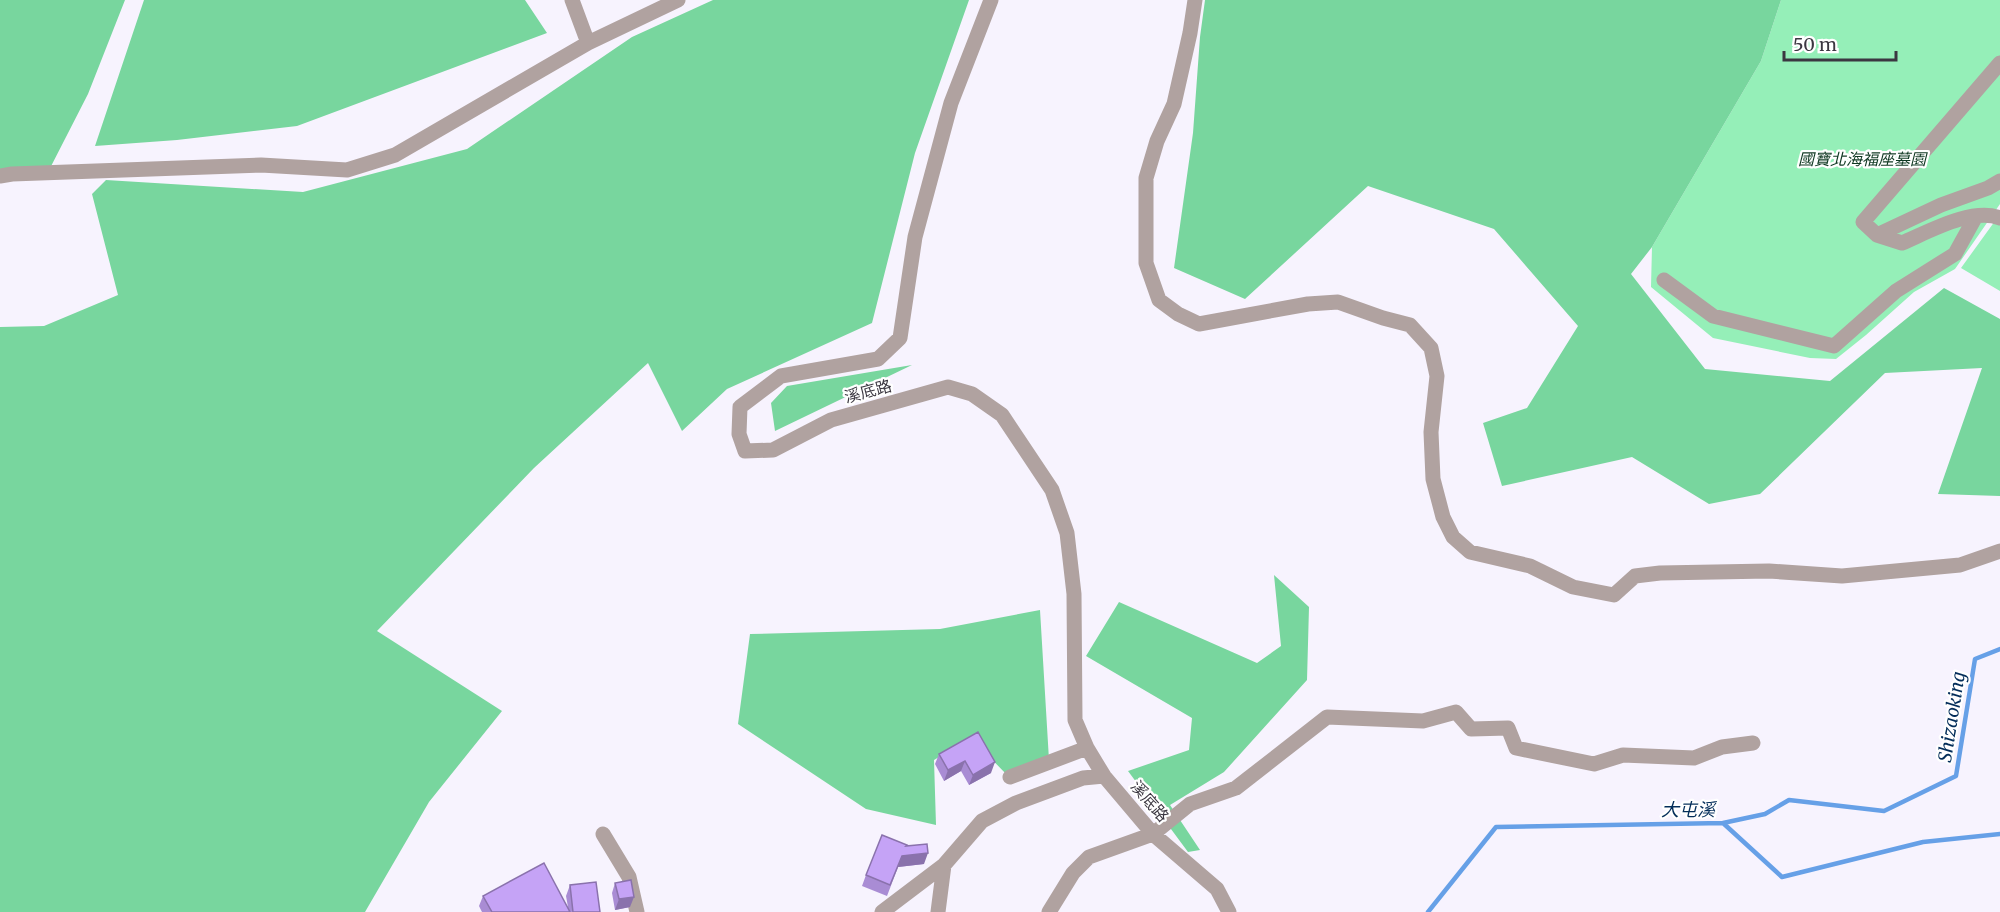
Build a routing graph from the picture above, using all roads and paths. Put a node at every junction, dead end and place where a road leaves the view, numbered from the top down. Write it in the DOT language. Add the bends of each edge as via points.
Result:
graph roads {
  1 [pos="572,0"];
  2 [pos="678,0"];
  3 [pos="1195,0"];
  4 [pos="991,1"];
  5 [pos="588,44"];
  6 [pos="2000,63"];
  7 [pos="0,176"];
  8 [pos="2000,181"];
  9 [pos="1976,216"];
  10 [pos="2000,218"];
  11 [pos="1877,235"];
  12 [pos="1664,280"];
  13 [pos="2000,551"];
  14 [pos="1753,743"];
  15 [pos="1087,748"];
  16 [pos="1104,776"];
  17 [pos="1010,777"];
  18 [pos="603,834"];
  19 [pos="1153,834"];
  20 [pos="944,865"];
  21 [pos="637,912"];
  22 [pos="882,912"];
  23 [pos="938,912"];
  24 [pos="1049,912"];
  25 [pos="1229,912"];
  1 -- 5 [label="street"];
  2 -- 5 [label="street"];
  3 -- 13 [label="street" via="1174,104 1146,178 1146,263 1159,300 1199,324 1338,302 1410,325 1431,348 1437,376 1431,432 1433,479 1443,517 1453,537 1470,552 1530,566 1573,587 1614,595 1635,576 1660,573 1769,571 1842,576 1960,565"];
  4 -- 15 [label="street, 溪底路" via="948,114 915,237 900,339 878,359 781,376 740,407 739,434 745,451 773,450 831,420 948,387 972,394 1002,415 1052,490 1067,533 1074,594 1075,720"];
  5 -- 7 [label="street" via="395,155 347,170 261,165"];
  6 -- 11 [label="street" via="1863,222"];
  8 -- 11 [label="street"];
  9 -- 10 [label="street"];
  9 -- 11 [label="street" via="1902,243"];
  9 -- 12 [label="street" via="1955,254 1896,291 1834,346 1713,316"];
  14 -- 19 [label="street" via="1722,747 1694,758 1623,754 1594,764 1516,748 1508,728 1471,729 1456,712 1424,722 1327,717 1236,788 1190,804"];
  15 -- 16 [label="street, 溪底路"];
  15 -- 17 [label="street"];
  16 -- 19 [label="street, 溪底路"];
  16 -- 20 [label="street" via="1083,778 990,817"];
  18 -- 21 [label="street" via="629,877"];
  19 -- 24 [label="street" via="1089,857 1073,873"];
  19 -- 25 [label="street, 溪底路" via="1217,889"];
  20 -- 22 [label="street"];
  20 -- 23 [label="street"];
}
